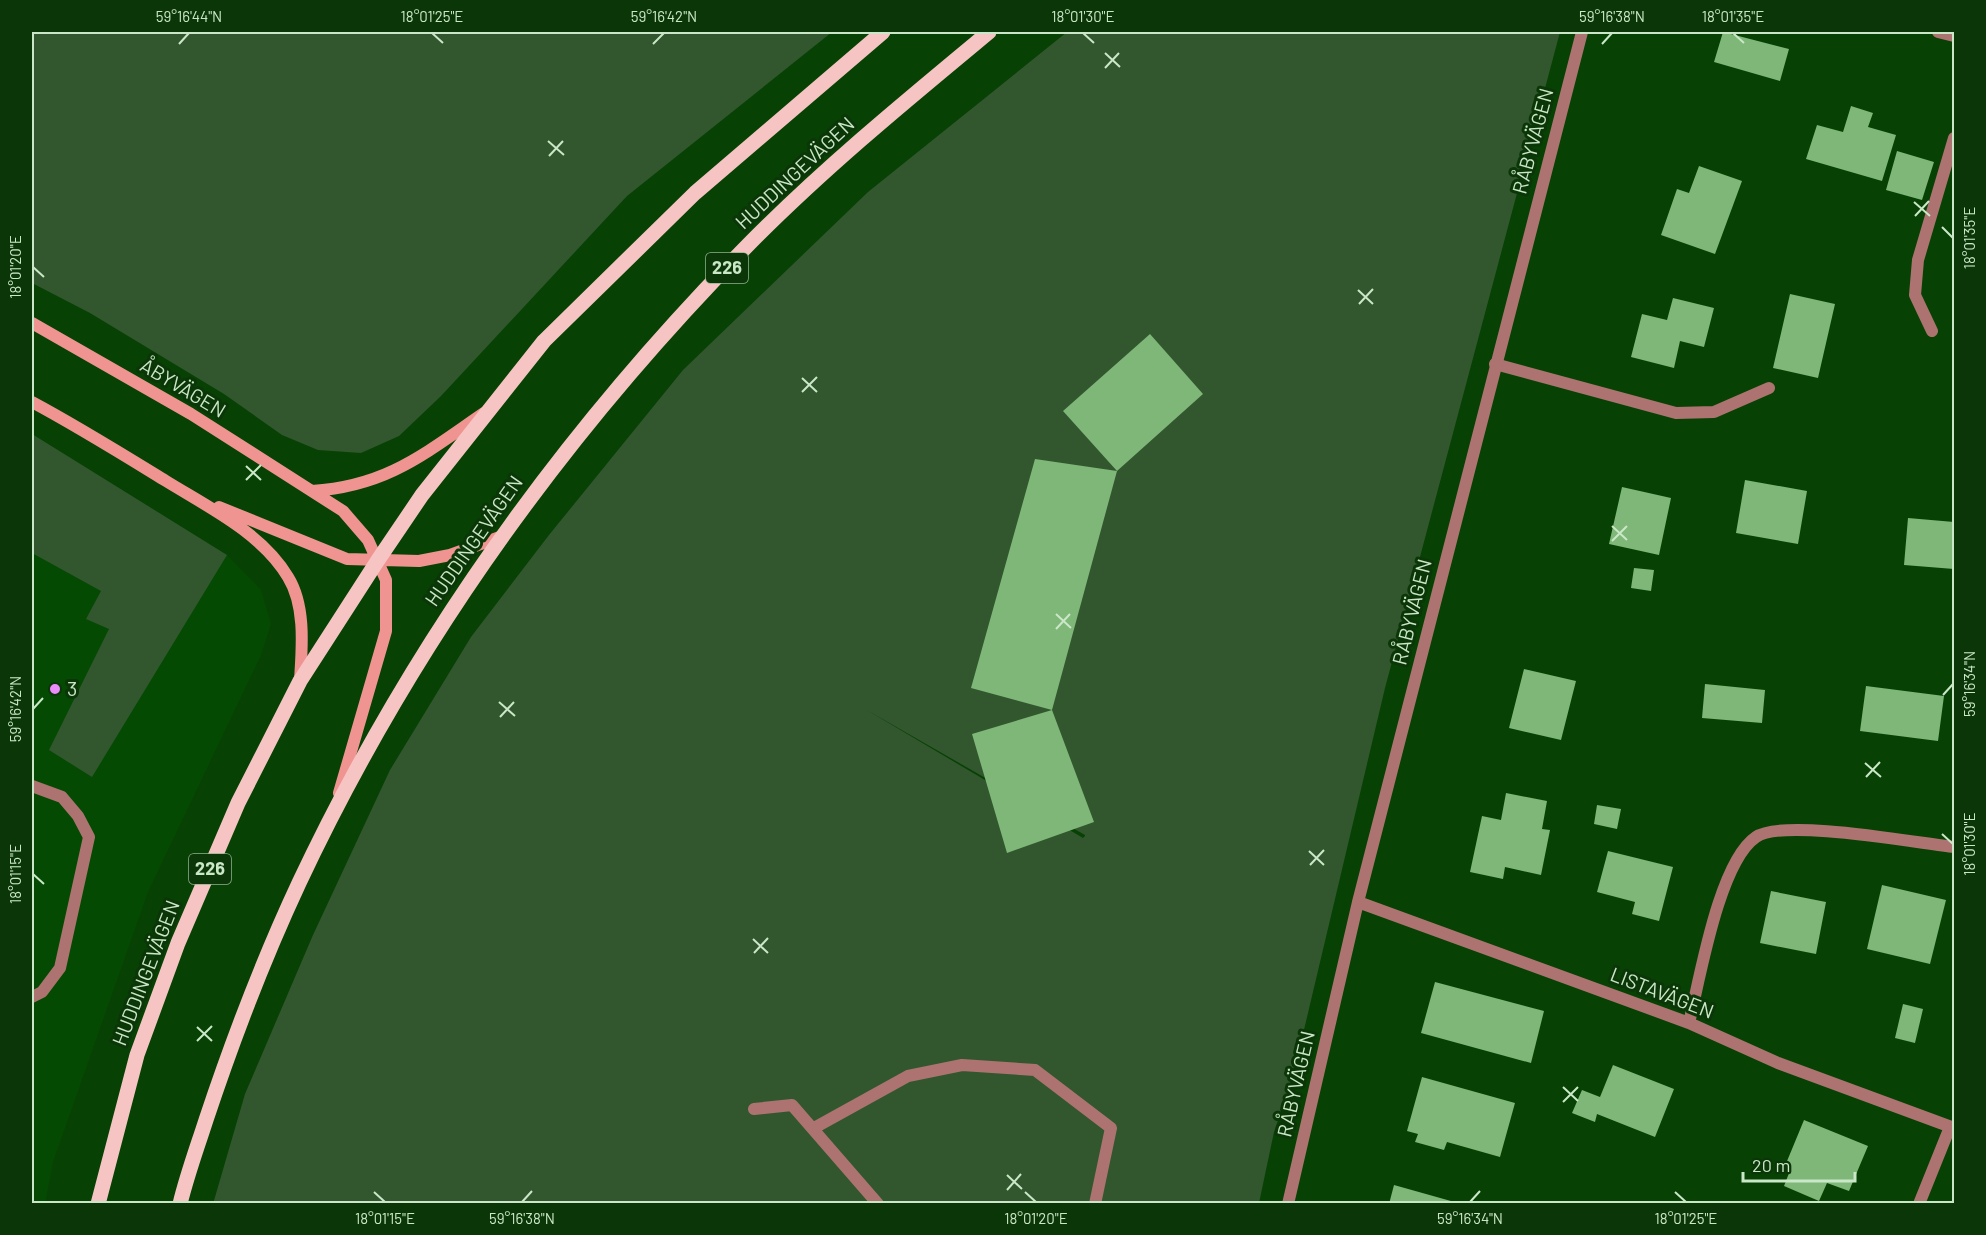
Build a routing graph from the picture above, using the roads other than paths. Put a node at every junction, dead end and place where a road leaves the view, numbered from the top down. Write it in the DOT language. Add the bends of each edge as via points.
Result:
graph roads {
  1 [pos="883,32"];
  2 [pos="989,32"];
  3 [pos="1582,32"];
  4 [pos="1938,32"];
  5 [pos="1954,36"];
  6 [pos="1954,138"];
  7 [pos="32,323"];
  8 [pos="1932,332"];
  9 [pos="1494,364"];
  10 [pos="1770,388"];
  11 [pos="32,402"];
  12 [pos="489,408"];
  13 [pos="311,490"];
  14 [pos="184,492"];
  15 [pos="500,537"];
  16 [pos="378,560"];
  17 [pos="300,681"];
  18 [pos="32,786"];
  19 [pos="334,809"];
  20 [pos="1954,847"];
  21 [pos="1358,902"];
  22 [pos="32,997"];
  23 [pos="1689,1023"];
  24 [pos="754,1109"];
  25 [pos="1952,1127"];
  26 [pos="814,1128"];
  27 [pos="98,1203"];
  28 [pos="180,1203"];
  29 [pos="879,1203"];
  30 [pos="1095,1203"];
  31 [pos="1288,1203"];
  32 [pos="1919,1203"];
  1 -- 12 [label="main road, HUDDINGEVÄGEN / 226" via="663,224 544,341"];
  2 -- 15 [label="main road, HUDDINGEVÄGEN / 226" via="871,130 750,243 567,447"];
  3 -- 9 [label="street, RÅBYVÄGEN"];
  4 -- 5 [label="street"];
  6 -- 8 [label="street" via="1918,260 1915,295"];
  7 -- 13 [label="street, ÅBYVÄGEN" via="191,414"];
  9 -- 10 [label="street" via="1676,413 1714,412"];
  9 -- 21 [label="street, RÅBYVÄGEN"];
  11 -- 14 [label="street"];
  12 -- 13 [label="street" via="407,466 343,489"];
  12 -- 16 [label="main road, HUDDINGEVÄGEN / 226"];
  13 -- 16 [label="street, ÅBYVÄGEN" via="358,525"];
  14 -- 16 [label="street" via="320,550 347,559"];
  14 -- 17 [label="street" via="249,535 290,578 302,640"];
  15 -- 16 [label="street" via="450,555 419,561"];
  15 -- 19 [label="main road, HUDDINGEVÄGEN / 226" via="429,642"];
  16 -- 17 [label="main road, HUDDINGEVÄGEN / 226"];
  16 -- 19 [label="street, ÅBYVÄGEN" via="386,580 386,631"];
  17 -- 27 [label="main road, HUDDINGEVÄGEN / 226" via="238,803 178,943 137,1055"];
  18 -- 22 [label="street" via="62,797 89,837 60,968 42,992"];
  19 -- 28 [label="main road, HUDDINGEVÄGEN / 226" via="266,953 221,1074"];
  20 -- 23 [label="street" via="1789,828 1757,836 1734,862"];
  21 -- 23 [label="street, LISTAVÄGEN"];
  21 -- 31 [label="street, RÅBYVÄGEN"];
  23 -- 25 [label="street, LISTAVÄGEN" via="1779,1063"];
  24 -- 26 [label="street" via="792,1105"];
  25 -- 32 [label="street, LISTAVÄGEN"];
  26 -- 29 [label="street"];
  26 -- 30 [label="street" via="908,1076 962,1065 1035,1070 1112,1128"];
}
